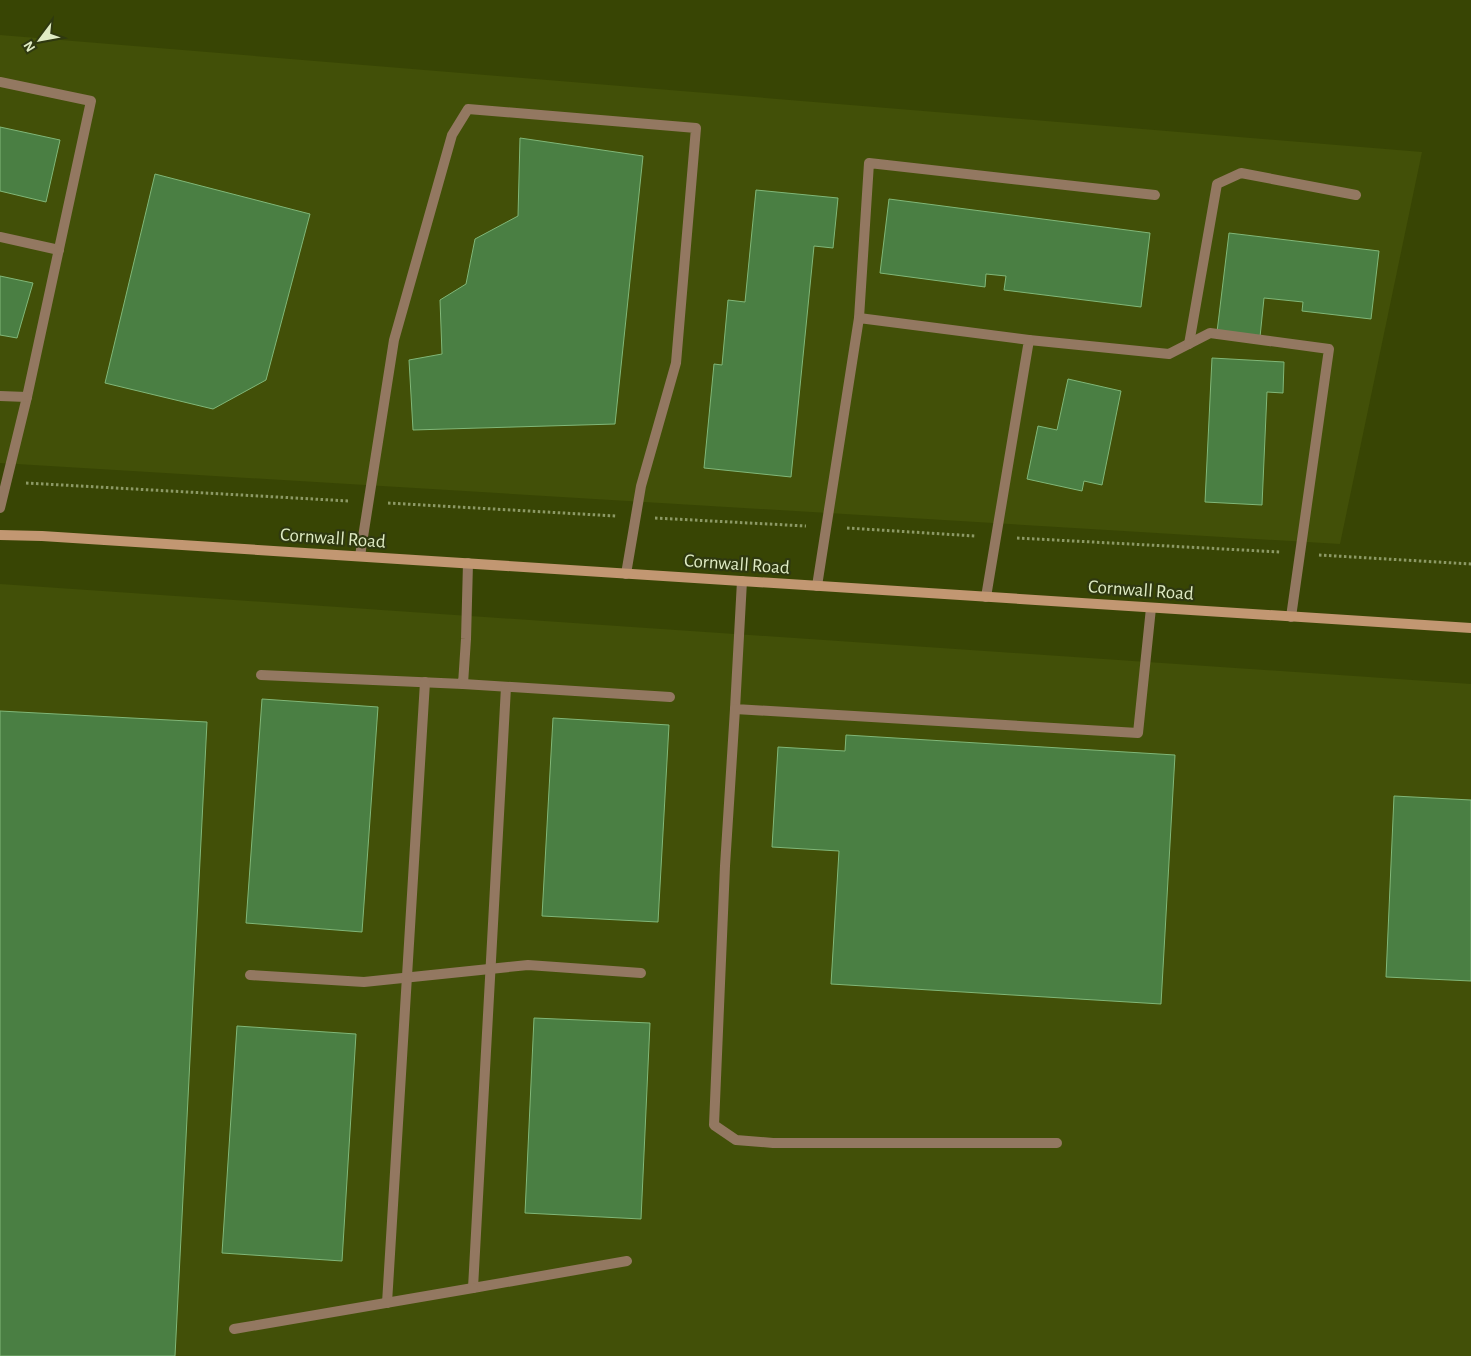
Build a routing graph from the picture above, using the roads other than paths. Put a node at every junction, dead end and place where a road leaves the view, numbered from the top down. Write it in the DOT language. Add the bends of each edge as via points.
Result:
graph roads {
  1 [pos="0,82"];
  2 [pos="1155,195"];
  3 [pos="1356,195"];
  4 [pos="0,237"];
  5 [pos="59,250"];
  6 [pos="859,318"];
  7 [pos="1029,340"];
  8 [pos="1189,344"];
  9 [pos="0,396"];
  10 [pos="27,397"];
  11 [pos="0,508"];
  12 [pos="0,535"];
  13 [pos="360,556"];
  14 [pos="468,563"];
  15 [pos="626,574"];
  16 [pos="742,581"];
  17 [pos="817,586"];
  18 [pos="986,597"];
  19 [pos="1151,608"];
  20 [pos="1291,617"];
  21 [pos="1471,628"];
  22 [pos="261,675"];
  23 [pos="425,682"];
  24 [pos="463,684"];
  25 [pos="506,686"];
  26 [pos="670,697"];
  27 [pos="735,709"];
  28 [pos="491,969"];
  29 [pos="641,972"];
  30 [pos="250,975"];
  31 [pos="407,978"];
  32 [pos="1057,1143"];
  33 [pos="627,1261"];
  34 [pos="473,1288"];
  35 [pos="387,1303"];
  36 [pos="234,1329"];
  1 -- 5 [label="lane" via="91,101"];
  2 -- 6 [label="lane" via="869,163"];
  3 -- 8 [label="lane" via="1241,173 1217,184"];
  4 -- 5 [label="lane"];
  5 -- 10 [label="lane"];
  6 -- 7 [label="lane"];
  6 -- 17 [label="lane"];
  7 -- 8 [label="lane" via="1169,354"];
  7 -- 18 [label="lane"];
  8 -- 20 [label="lane" via="1210,333 1329,349"];
  9 -- 10 [label="lane"];
  10 -- 11 [label="lane"];
  12 -- 13 [label="main road, Cornwall Road"];
  13 -- 14 [label="main road, Cornwall Road"];
  13 -- 15 [label="lane" via="394,340 452,135 468,109 696,128 676,363 641,486"];
  14 -- 15 [label="main road, Cornwall Road"];
  14 -- 24 [label="lane"];
  15 -- 16 [label="main road, Cornwall Road"];
  16 -- 17 [label="main road, Cornwall Road"];
  16 -- 27 [label="lane"];
  17 -- 18 [label="main road, Cornwall Road"];
  18 -- 19 [label="main road, Cornwall Road"];
  19 -- 20 [label="main road, Cornwall Road"];
  19 -- 27 [label="lane" via="1138,733"];
  20 -- 21 [label="main road, Cornwall Road"];
  22 -- 23 [label="lane"];
  23 -- 24 [label="lane"];
  23 -- 31 [label="lane"];
  24 -- 25 [label="lane"];
  25 -- 26 [label="lane"];
  25 -- 28 [label="lane"];
  27 -- 32 [label="lane" via="714,1125 736,1140 773,1143"];
  28 -- 29 [label="lane" via="528,964"];
  28 -- 31 [label="lane"];
  28 -- 34 [label="lane"];
  30 -- 31 [label="lane" via="364,982"];
  31 -- 35 [label="lane"];
  33 -- 34 [label="lane"];
  34 -- 35 [label="lane"];
  35 -- 36 [label="lane"];
}
